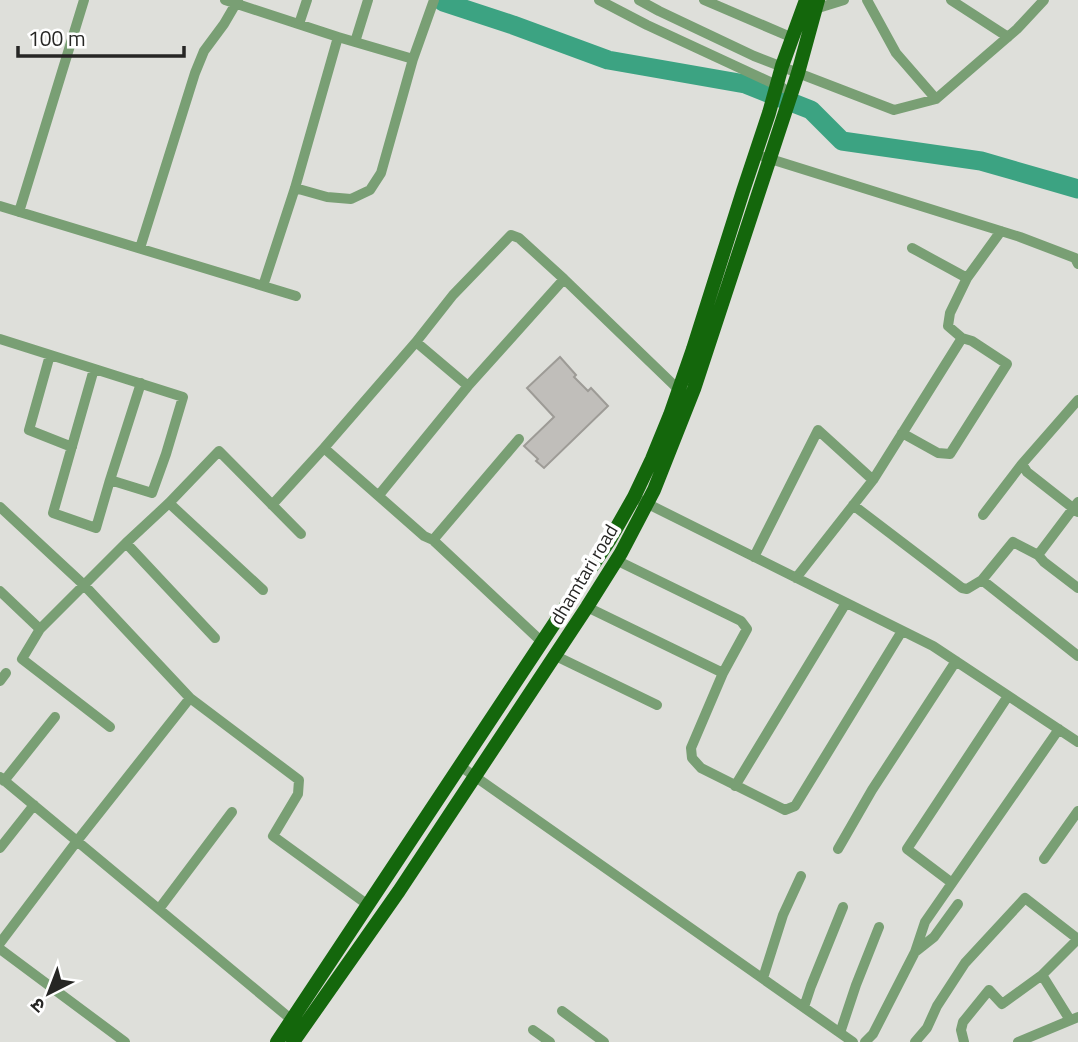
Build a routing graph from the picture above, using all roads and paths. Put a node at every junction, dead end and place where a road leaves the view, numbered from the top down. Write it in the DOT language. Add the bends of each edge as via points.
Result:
graph roads {
  1 [pos="84,0"];
  2 [pos="307,0"];
  3 [pos="368,0"];
  4 [pos="434,0"];
  5 [pos="599,0"];
  6 [pos="639,0"];
  7 [pos="705,0"];
  8 [pos="844,0"];
  9 [pos="867,0"];
  10 [pos="951,0"];
  11 [pos="1044,0"];
  12 [pos="234,1"];
  13 [pos="813,3"];
  14 [pos="299,24"];
  15 [pos="338,37"];
  16 [pos="1008,37"];
  17 [pos="793,38"];
  18 [pos="355,42"];
  19 [pos="413,60"];
  20 [pos="782,66"];
  21 [pos="798,73"];
  22 [pos="777,85"];
  23 [pos="791,92"];
  24 [pos="936,99"];
  25 [pos="776,115"];
  26 [pos="755,154"];
  27 [pos="770,159"];
  28 [pos="295,188"];
  29 [pos="0,206"];
  30 [pos="19,212"];
  31 [pos="1001,232"];
  32 [pos="140,248"];
  33 [pos="912,248"];
  34 [pos="1077,261"];
  35 [pos="967,278"];
  36 [pos="564,279"];
  37 [pos="263,286"];
  38 [pos="296,296"];
  39 [pos="962,338"];
  40 [pos="0,339"];
  41 [pos="416,342"];
  42 [pos="50,355"];
  43 [pos="94,369"];
  44 [pos="141,383"];
  45 [pos="468,386"];
  46 [pos="679,390"];
  47 [pos="1078,400"];
  48 [pos="902,433"];
  49 [pos="519,439"];
  50 [pos="72,447"];
  51 [pos="324,448"];
  52 [pos="1022,464"];
  53 [pos="110,480"];
  54 [pos="873,480"];
  55 [pos="379,495"];
  56 [pos="640,500"];
  57 [pos="169,503"];
  58 [pos="272,505"];
  59 [pos="853,505"];
  60 [pos="0,507"];
  61 [pos="1076,507"];
  62 [pos="983,515"];
  63 [pos="301,534"];
  64 [pos="433,540"];
  65 [pos="126,543"];
  66 [pos="1038,555"];
  67 [pos="754,557"];
  68 [pos="616,560"];
  69 [pos="796,578"];
  70 [pos="982,580"];
  71 [pos="84,585"];
  72 [pos="1078,588"];
  73 [pos="262,590"];
  74 [pos="0,591"];
  75 [pos="846,603"];
  76 [pos="587,607"];
  77 [pos="40,629"];
  78 [pos="902,631"];
  79 [pos="215,638"];
  80 [pos="542,642"];
  81 [pos="556,654"];
  82 [pos="1078,656"];
  83 [pos="956,661"];
  84 [pos="723,673"];
  85 [pos="1008,696"];
  86 [pos="190,698"];
  87 [pos="657,705"];
  88 [pos="55,717"];
  89 [pos="110,727"];
  90 [pos="1059,729"];
  91 [pos="1078,742"];
  92 [pos="460,766"];
  93 [pos="474,776"];
  94 [pos="2,779"];
  95 [pos="735,786"];
  96 [pos="34,805"];
  97 [pos="232,811"];
  98 [pos="1078,811"];
  99 [pos="77,841"];
  100 [pos="0,848"];
  101 [pos="838,849"];
  102 [pos="1045,859"];
  103 [pos="801,876"];
  104 [pos="952,883"];
  105 [pos="958,904"];
  106 [pos="368,905"];
  107 [pos="843,907"];
  108 [pos="159,909"];
  109 [pos="879,927"];
  110 [pos="1078,939"];
  111 [pos="0,943"];
  112 [pos="0,949"];
  113 [pos="915,953"];
  114 [pos="1042,975"];
  115 [pos="763,978"];
  116 [pos="804,1007"];
  117 [pos="562,1011"];
  118 [pos="1074,1019"];
  119 [pos="292,1020"];
  120 [pos="533,1030"];
  121 [pos="840,1033"];
  122 [pos="599,1041"];
  123 [pos="125,1042"];
  124 [pos="277,1042"];
  125 [pos="293,1042"];
  126 [pos="550,1042"];
  127 [pos="853,1042"];
  128 [pos="866,1042"];
  129 [pos="915,1042"];
  130 [pos="964,1042"];
  131 [pos="1018,1042"];
  1 -- 30 [label="street"];
  2 -- 14 [label="street"];
  3 -- 18 [label="street"];
  4 -- 19 [label="street"];
  5 -- 22 [label="street"];
  6 -- 20 [label="street"];
  7 -- 17 [label="street"];
  8 -- 13 [label="street"];
  9 -- 24 [label="street" via="896,53"];
  10 -- 16 [label="street"];
  11 -- 16 [label="street"];
  12 -- 14 [label="street"];
  12 -- 32 [label="street" via="195,72"];
  13 -- 17 [label="main road"];
  13 -- 21 [label="main road, dhamtari road"];
  14 -- 15 [label="street"];
  15 -- 18 [label="street"];
  15 -- 28 [label="street"];
  16 -- 24 [label="street"];
  17 -- 20 [label="main road"];
  18 -- 19 [label="street"];
  19 -- 28 [label="street" via="381,173 370,190 351,199"];
  20 -- 21 [label="street"];
  20 -- 22 [label="main road"];
  21 -- 23 [label="main road, dhamtari road"];
  21 -- 24 [label="street" via="894,110"];
  22 -- 23 [label="street"];
  22 -- 25 [label="main road"];
  23 -- 25 [label="main road, dhamtari road"];
  25 -- 26 [label="main road"];
  25 -- 27 [label="main road, dhamtari road"];
  26 -- 27 [label="street"];
  26 -- 46 [label="main road"];
  27 -- 31 [label="street"];
  27 -- 56 [label="main road, dhamtari road" via="694,389 654,490"];
  28 -- 37 [label="street"];
  29 -- 30 [label="street"];
  30 -- 32 [label="street"];
  31 -- 34 [label="street"];
  31 -- 35 [label="street"];
  32 -- 37 [label="street"];
  33 -- 35 [label="street"];
  35 -- 39 [label="street" via="948,326"];
  36 -- 41 [label="street" via="511,235 453,295"];
  36 -- 45 [label="street"];
  36 -- 46 [label="street"];
  37 -- 38 [label="street"];
  39 -- 48 [label="street"];
  39 -- 48 [label="street" via="1007,364 1000,376 950,454 938,453"];
  40 -- 42 [label="street"];
  41 -- 45 [label="street"];
  41 -- 51 [label="street"];
  42 -- 43 [label="street"];
  42 -- 50 [label="street" via="29,430"];
  43 -- 44 [label="street"];
  43 -- 50 [label="street"];
  44 -- 53 [label="street"];
  44 -- 53 [label="street" via="183,397 166,454 152,493"];
  45 -- 55 [label="street"];
  46 -- 56 [label="main road"];
  47 -- 52 [label="street"];
  48 -- 54 [label="street"];
  49 -- 64 [label="street"];
  50 -- 53 [label="street" via="53,513 96,527"];
  51 -- 55 [label="street"];
  51 -- 58 [label="street"];
  52 -- 61 [label="street"];
  52 -- 62 [label="street"];
  54 -- 59 [label="street"];
  54 -- 67 [label="street" via="818,430"];
  55 -- 64 [label="street"];
  56 -- 67 [label="street"];
  56 -- 68 [label="main road, dhamtari road"];
  56 -- 80 [label="main road"];
  57 -- 58 [label="street" via="219,452"];
  57 -- 65 [label="street"];
  57 -- 73 [label="street"];
  58 -- 63 [label="street"];
  59 -- 69 [label="street"];
  59 -- 70 [label="street" via="962,588"];
  60 -- 71 [label="street"];
  61 -- 66 [label="street"];
  64 -- 80 [label="street"];
  65 -- 71 [label="street"];
  65 -- 79 [label="street"];
  66 -- 70 [label="street" via="1013,542"];
  66 -- 72 [label="street"];
  67 -- 69 [label="street"];
  68 -- 76 [label="main road, dhamtari road"];
  68 -- 84 [label="street" via="741,621 747,629"];
  69 -- 75 [label="street"];
  70 -- 82 [label="street"];
  71 -- 77 [label="street"];
  71 -- 86 [label="street"];
  74 -- 77 [label="street"];
  75 -- 78 [label="street"];
  75 -- 95 [label="street"];
  76 -- 81 [label="main road, dhamtari road"];
  76 -- 84 [label="street"];
  77 -- 89 [label="street" via="22,659"];
  78 -- 83 [label="street"];
  78 -- 95 [label="street" via="795,806 785,810"];
  80 -- 92 [label="main road"];
  81 -- 87 [label="street"];
  81 -- 93 [label="main road, dhamtari road"];
  83 -- 85 [label="street"];
  83 -- 101 [label="street"];
  84 -- 95 [label="street" via="691,748 692,758"];
  85 -- 90 [label="street"];
  85 -- 104 [label="street" via="906,849"];
  86 -- 99 [label="street"];
  86 -- 106 [label="street" via="299,780 298,794 273,836"];
  88 -- 94 [label="street"];
  90 -- 91 [label="street"];
  90 -- 104 [label="street"];
  92 -- 93 [label="street"];
  92 -- 106 [label="main road"];
  93 -- 115 [label="street"];
  93 -- 125 [label="main road, dhamtari road"];
  94 -- 96 [label="street"];
  96 -- 99 [label="street"];
  96 -- 100 [label="street"];
  97 -- 108 [label="street"];
  98 -- 102 [label="street"];
  99 -- 108 [label="street"];
  99 -- 111 [label="street"];
  103 -- 115 [label="street"];
  104 -- 113 [label="street" via="925,922"];
  105 -- 113 [label="street" via="934,937"];
  106 -- 119 [label="main road"];
  107 -- 116 [label="street"];
  108 -- 119 [label="street"];
  109 -- 121 [label="street"];
  110 -- 114 [label="street"];
  110 -- 129 [label="street" via="1026,898 965,963"];
  112 -- 123 [label="street"];
  113 -- 128 [label="street"];
  114 -- 118 [label="street"];
  114 -- 130 [label="street" via="1002,1004 989,990 963,1022"];
  115 -- 116 [label="street"];
  116 -- 121 [label="street"];
  117 -- 122 [label="street"];
  118 -- 131 [label="street"];
  119 -- 124 [label="main road"];
  120 -- 126 [label="street"];
  121 -- 127 [label="street"];
}
